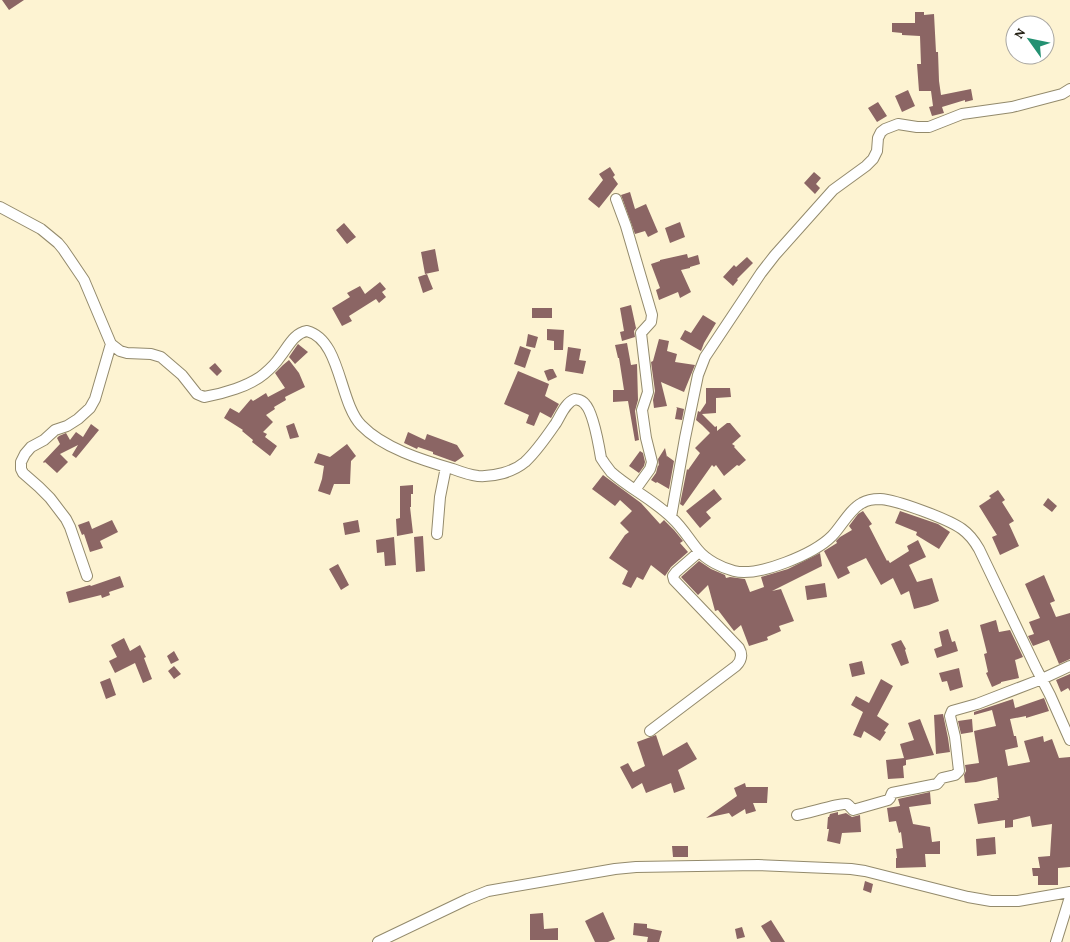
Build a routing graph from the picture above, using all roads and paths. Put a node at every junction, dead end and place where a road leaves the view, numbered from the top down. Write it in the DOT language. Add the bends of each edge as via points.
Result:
graph roads {
  1 [pos="1070,89"];
  2 [pos="616,198"];
  3 [pos="0,207"];
  4 [pos="112,344"];
  5 [pos="446,467"];
  6 [pos="636,490"];
  7 [pos="671,517"];
  8 [pos="437,534"];
  9 [pos="699,552"];
  10 [pos="87,576"];
  11 [pos="1070,666"];
  12 [pos="1042,679"];
  13 [pos="650,731"];
  14 [pos="1070,740"];
  15 [pos="797,815"];
  16 [pos="1070,892"];
  17 [pos="1070,896"];
  18 [pos="378,942"];
  19 [pos="1056,942"];
  1 -- 7 [label="street" via="1012,107 962,114 934,126 898,124 881,132 873,159 822,200 775,255 705,357 694,393"];
  2 -- 6 [label="street" via="652,314 651,322 641,333 648,390 642,409 652,463"];
  3 -- 4 [label="street" via="41,229 64,249 84,280"];
  4 -- 5 [label="street" via="127,353 161,357 197,394 204,397 258,378 295,337 310,332 321,339 331,354 351,408 362,426 378,440"];
  4 -- 10 [label="street" via="90,408 31,448 21,462 24,475 50,498 66,519"];
  5 -- 6 [label="street" via="481,476 516,467 536,451 568,403 577,399 589,408 601,458 618,478"];
  5 -- 8 [label="street"];
  6 -- 7 [label="street"];
  7 -- 9 [label="street"];
  9 -- 12 [label="street" via="725,568 749,572 784,563 820,546 863,502 884,500 928,513 962,529 976,543"];
  9 -- 13 [label="street" via="676,572 674,580 739,648 741,658 736,666"];
  11 -- 12 [label="street"];
  12 -- 14 [label="street"];
  12 -- 15 [label="street" via="952,711 950,716 959,771 956,775 942,778 937,784 892,793 888,800 855,810 844,804"];
  16 -- 18 [label="street" via="1018,901 991,901 851,869 758,865 636,867 488,891"];
  17 -- 19 [label="street"];
}
